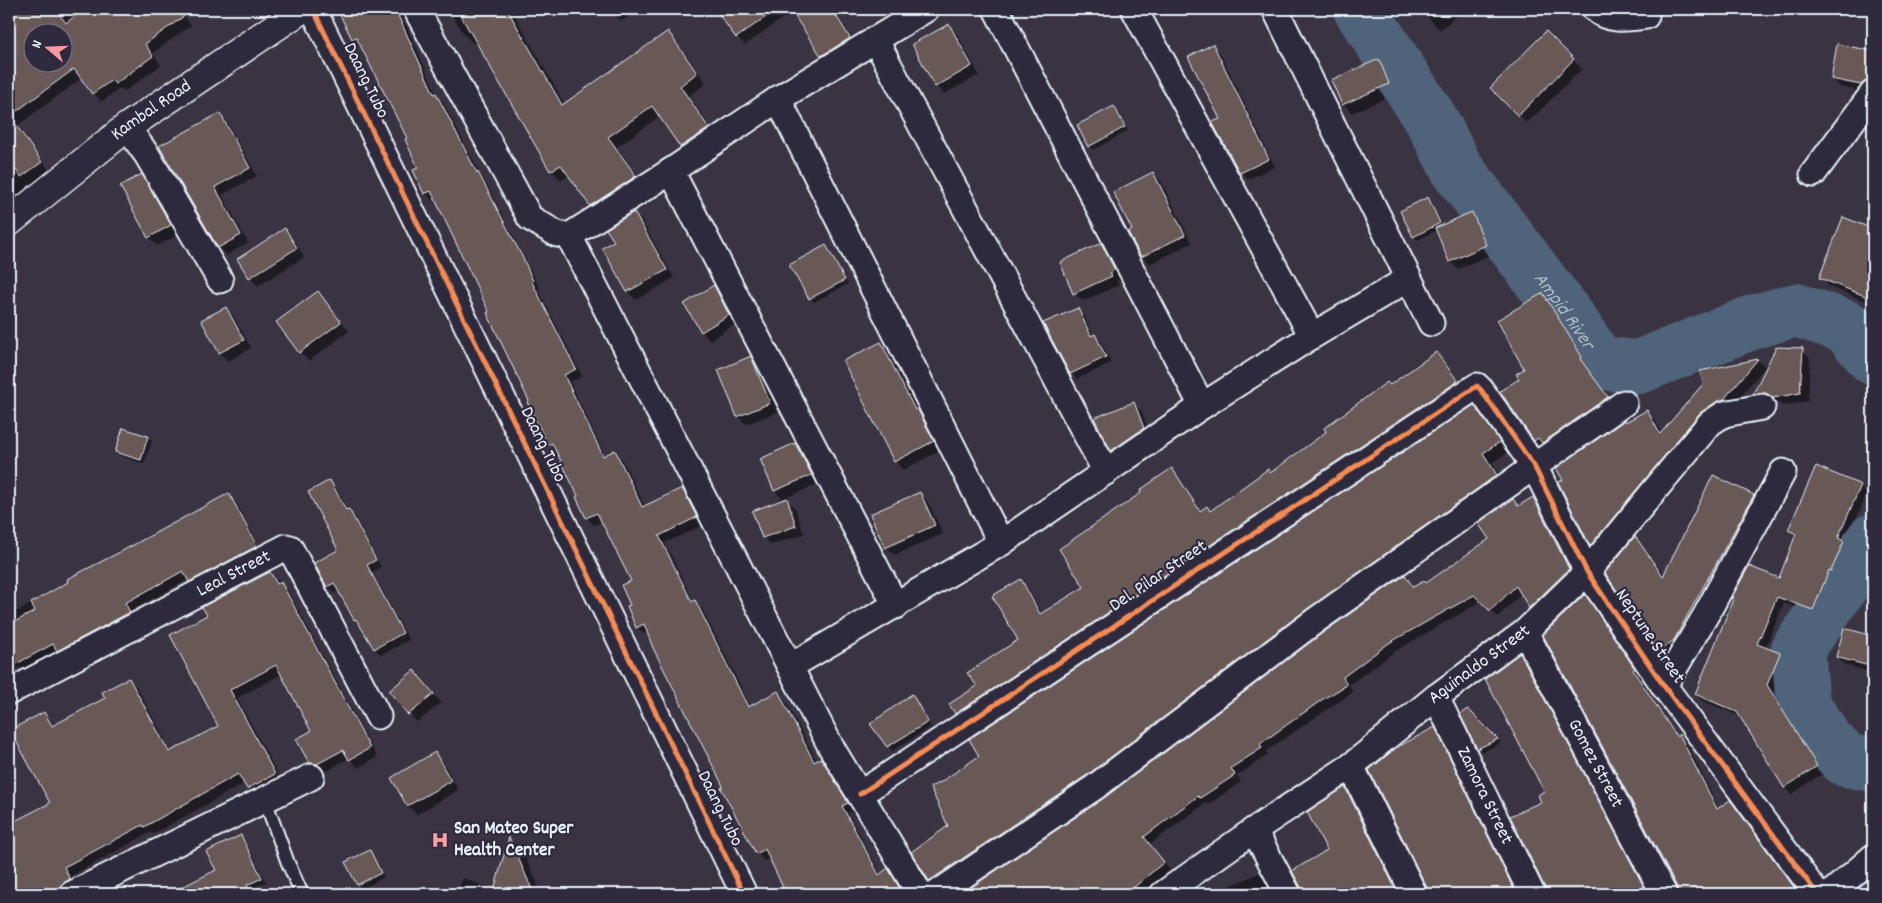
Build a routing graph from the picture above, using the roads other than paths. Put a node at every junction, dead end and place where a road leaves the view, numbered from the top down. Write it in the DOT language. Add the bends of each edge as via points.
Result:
graph roads {
  1 [pos="302,9"];
  2 [pos="313,9"];
  3 [pos="416,9"];
  4 [pos="926,9"];
  5 [pos="996,9"];
  6 [pos="1134,9"];
  7 [pos="1275,9"];
  8 [pos="1595,9"];
  9 [pos="1646,16"];
  10 [pos="875,39"];
  11 [pos="1873,93"];
  12 [pos="778,99"];
  13 [pos="128,127"];
  14 [pos="671,171"];
  15 [pos="1813,174"];
  16 [pos="9,222"];
  17 [pos="570,236"];
  18 [pos="1408,278"];
  19 [pos="220,280"];
  20 [pos="1430,323"];
  21 [pos="1312,336"];
  22 [pos="1475,386"];
  23 [pos="1624,403"];
  24 [pos="1202,406"];
  25 [pos="1762,407"];
  26 [pos="1534,466"];
  27 [pos="1106,472"];
  28 [pos="1783,472"];
  29 [pos="1001,543"];
  30 [pos="1587,572"];
  31 [pos="896,606"];
  32 [pos="1525,632"];
  33 [pos="791,666"];
  34 [pos="1664,686"];
  35 [pos="9,692"];
  36 [pos="1436,697"];
  37 [pos="378,716"];
  38 [pos="1351,766"];
  39 [pos="311,777"];
  40 [pos="860,794"];
  41 [pos="265,800"];
  42 [pos="1254,830"];
  43 [pos="1873,857"];
  44 [pos="72,894"];
  45 [pos="302,894"];
  46 [pos="744,894"];
  47 [pos="920,894"];
  48 [pos="936,894"];
  49 [pos="1166,894"];
  50 [pos="1288,894"];
  51 [pos="1414,894"];
  52 [pos="1532,894"];
  53 [pos="1664,894"];
  54 [pos="1817,894"];
  55 [pos="1830,894"];
  1 -- 13 [label="main road, Kambal Road"];
  2 -- 46 [label="street, Daang Tubo"];
  3 -- 17 [label="street" via="530,218 556,234"];
  4 -- 10 [label="street"];
  5 -- 24 [label="street"];
  6 -- 21 [label="street"];
  7 -- 18 [label="street"];
  8 -- 9 [label="street" via="1620,20"];
  10 -- 12 [label="street"];
  10 -- 27 [label="street"];
  11 -- 15 [label="street"];
  12 -- 14 [label="street"];
  12 -- 29 [label="street"];
  13 -- 16 [label="main road, Kambal Road"];
  13 -- 19 [label="street"];
  14 -- 17 [label="street"];
  14 -- 31 [label="street"];
  17 -- 33 [label="street"];
  18 -- 20 [label="street"];
  18 -- 21 [label="street"];
  21 -- 24 [label="street"];
  22 -- 26 [label="street, Neptune Street"];
  22 -- 40 [label="street, Del. Pilar Street"];
  23 -- 26 [label="street"];
  24 -- 27 [label="street"];
  25 -- 30 [label="street, Aguinaldo Street" via="1724,414 1710,422"];
  26 -- 30 [label="street, Neptune Street"];
  26 -- 48 [label="street" via="1316,620 1095,787"];
  27 -- 29 [label="street"];
  28 -- 34 [label="street"];
  29 -- 31 [label="street"];
  30 -- 32 [label="street, Aguinaldo Street"];
  30 -- 34 [label="street, Neptune Street"];
  31 -- 33 [label="street"];
  32 -- 36 [label="street, Aguinaldo Street"];
  32 -- 53 [label="street, Gomez Street"];
  33 -- 40 [label="street"];
  34 -- 54 [label="street, Neptune Street"];
  35 -- 37 [label="street, Leal Street" via="286,547 290,548"];
  36 -- 38 [label="street, Aguinaldo Street"];
  36 -- 52 [label="street, Zamora Street"];
  38 -- 42 [label="street, Aguinaldo Street"];
  38 -- 51 [label="street"];
  39 -- 41 [label="street"];
  40 -- 47 [label="street"];
  41 -- 44 [label="street"];
  41 -- 45 [label="lane"];
  42 -- 49 [label="street, Aguinaldo Street"];
  42 -- 50 [label="street"];
  43 -- 55 [label="street"];
}
